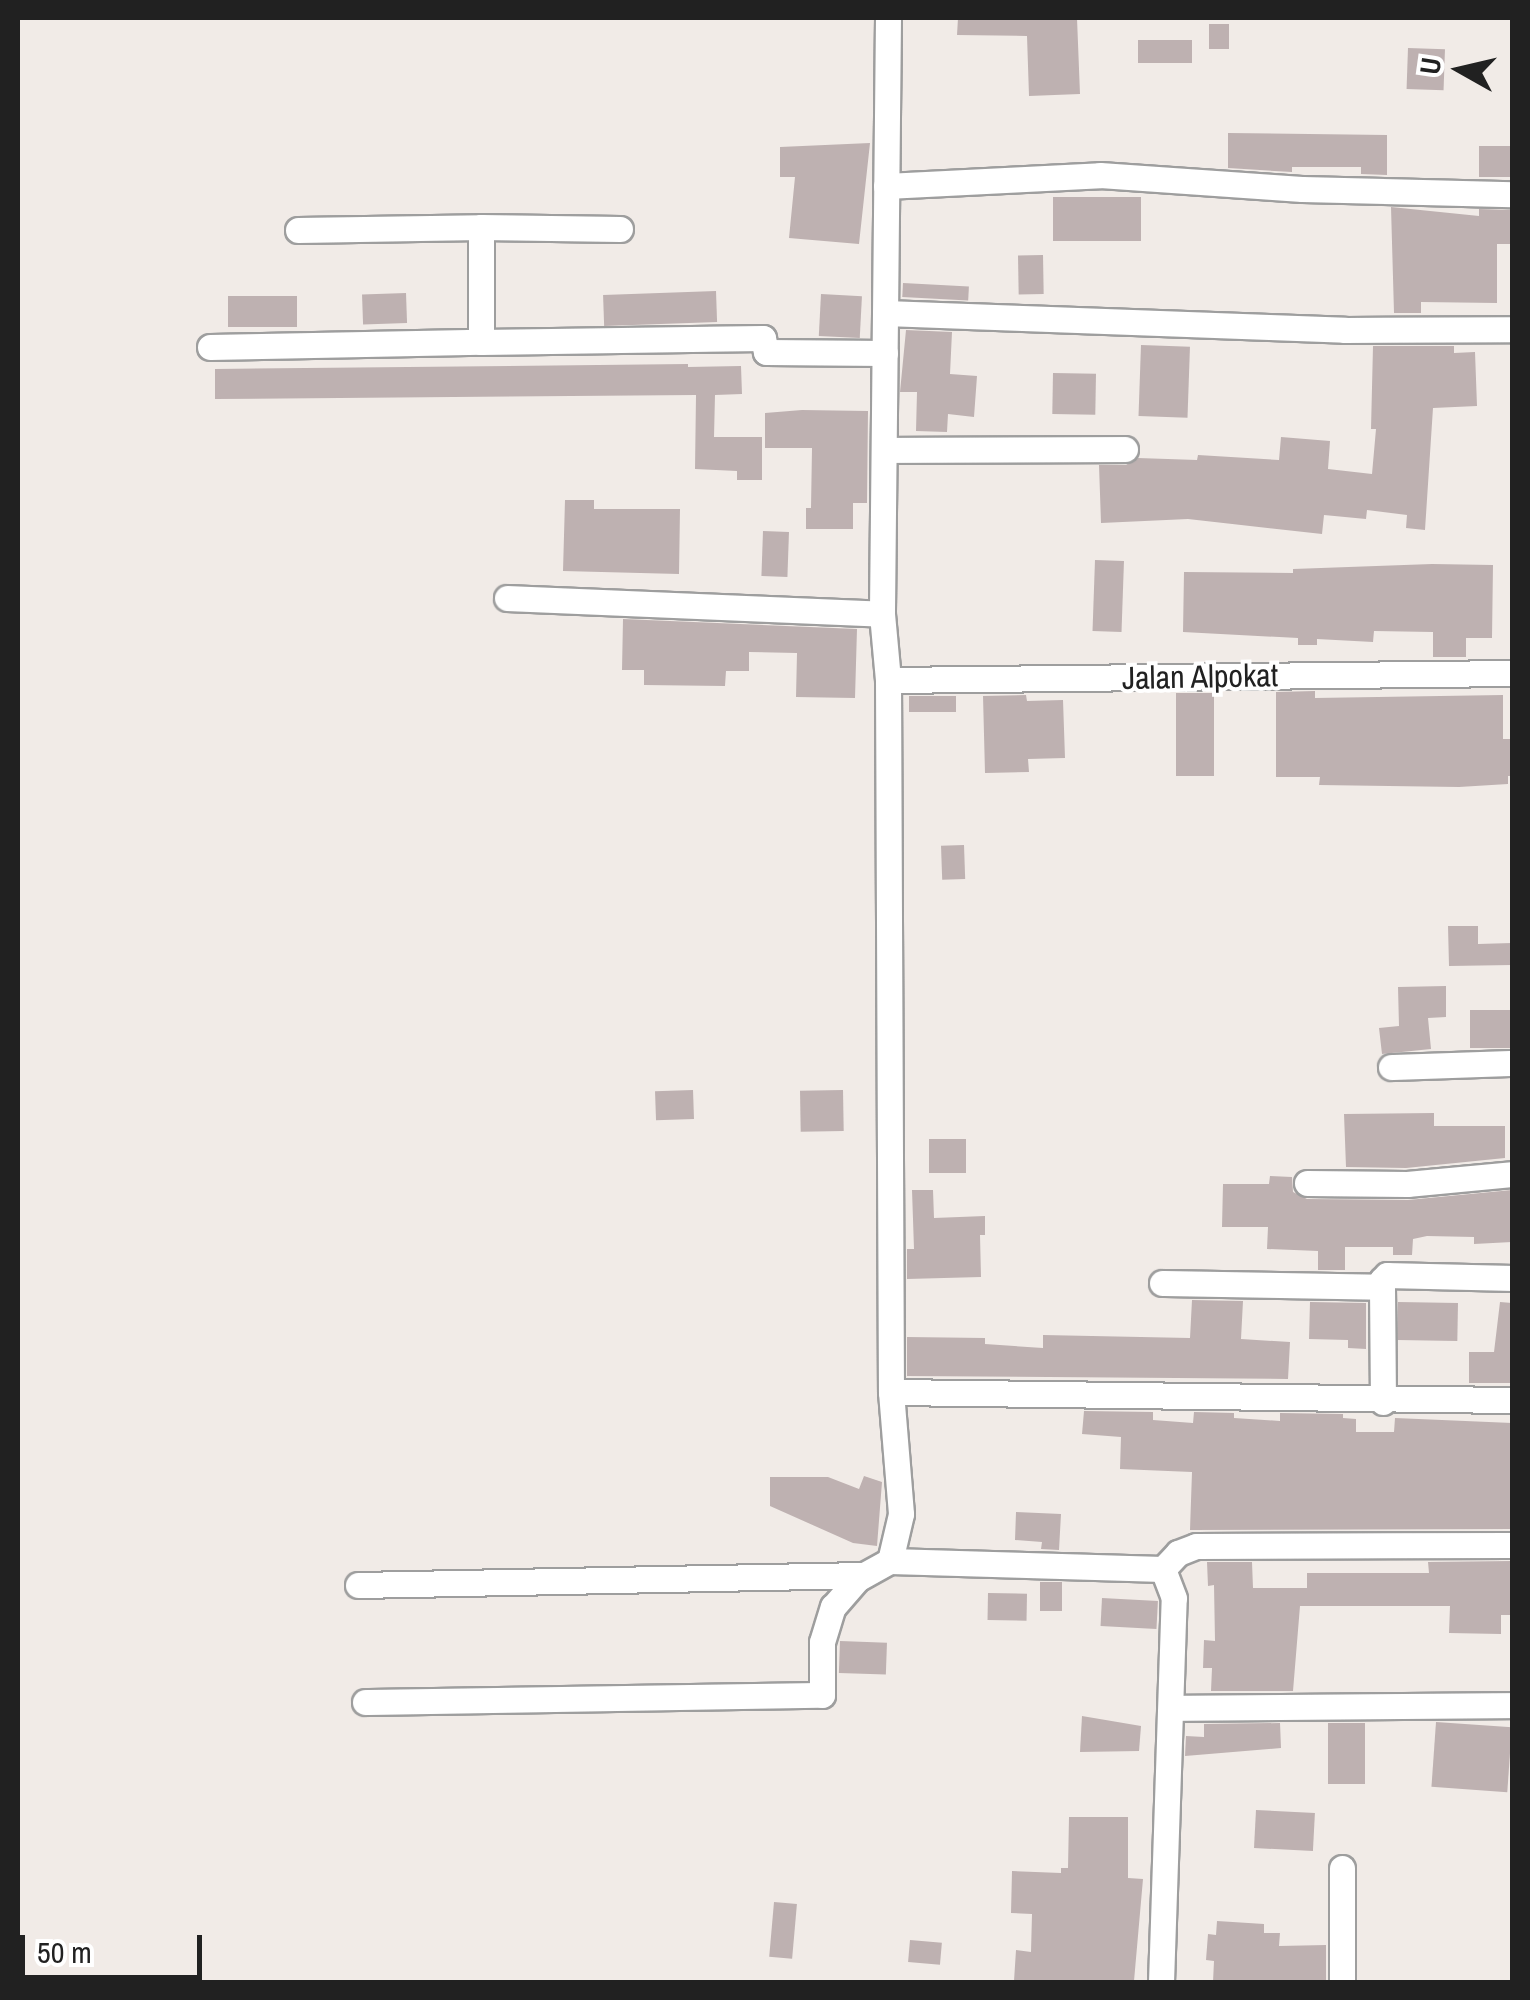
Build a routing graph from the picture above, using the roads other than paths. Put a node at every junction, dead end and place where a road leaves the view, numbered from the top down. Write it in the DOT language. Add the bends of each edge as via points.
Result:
graph roads {
  1 [pos="888,18"];
  2 [pos="886,186"];
  3 [pos="1512,194"];
  4 [pos="482,226"];
  5 [pos="620,229"];
  6 [pos="298,230"];
  7 [pos="886,313"];
  8 [pos="1512,329"];
  9 [pos="482,342"];
  10 [pos="210,347"];
  11 [pos="885,353"];
  12 [pos="1124,449"];
  13 [pos="884,450"];
  14 [pos="507,598"];
  15 [pos="882,614"];
  16 [pos="1512,673"];
  17 [pos="888,680"];
  18 [pos="1512,1063"];
  19 [pos="1392,1067"];
  20 [pos="1512,1174"];
  21 [pos="1306,1183"];
  22 [pos="1512,1278"];
  23 [pos="1162,1283"];
  24 [pos="1382,1287"];
  25 [pos="891,1392"];
  26 [pos="1512,1400"];
  27 [pos="1382,1402"];
  28 [pos="1512,1545"];
  29 [pos="890,1561"];
  30 [pos="1163,1570"];
  31 [pos="863,1576"];
  32 [pos="358,1585"];
  33 [pos="365,1702"];
  34 [pos="1512,1705"];
  35 [pos="1170,1708"];
  36 [pos="1342,1868"];
  37 [pos="1161,1982"];
  38 [pos="1342,1982"];
  1 -- 2 [label="street"];
  2 -- 3 [label="street" via="1100,175"];
  2 -- 7 [label="street"];
  4 -- 5 [label="street"];
  4 -- 6 [label="street"];
  4 -- 9 [label="street"];
  7 -- 8 [label="street" via="1345,330"];
  7 -- 11 [label="street"];
  9 -- 10 [label="street"];
  9 -- 11 [label="street" via="763,338 766,352"];
  11 -- 13 [label="street"];
  12 -- 13 [label="street"];
  13 -- 15 [label="street"];
  14 -- 15 [label="street"];
  15 -- 17 [label="street"];
  16 -- 17 [label="street, Jalan Alpokat"];
  17 -- 25 [label="street"];
  18 -- 19 [label="street"];
  20 -- 21 [label="street" via="1407,1184"];
  22 -- 24 [label="street" via="1387,1275"];
  23 -- 24 [label="street"];
  24 -- 27 [label="street"];
  25 -- 27 [label="street"];
  25 -- 29 [label="street" via="901,1514"];
  26 -- 27 [label="street"];
  28 -- 30 [label="street" via="1196,1546"];
  29 -- 30 [label="street"];
  29 -- 31 [label="street"];
  30 -- 35 [label="street" via="1174,1598"];
  31 -- 32 [label="street"];
  31 -- 33 [label="street" via="833,1607 822,1642 822,1695"];
  34 -- 35 [label="street"];
  35 -- 37 [label="street"];
  36 -- 38 [label="street"];
}
